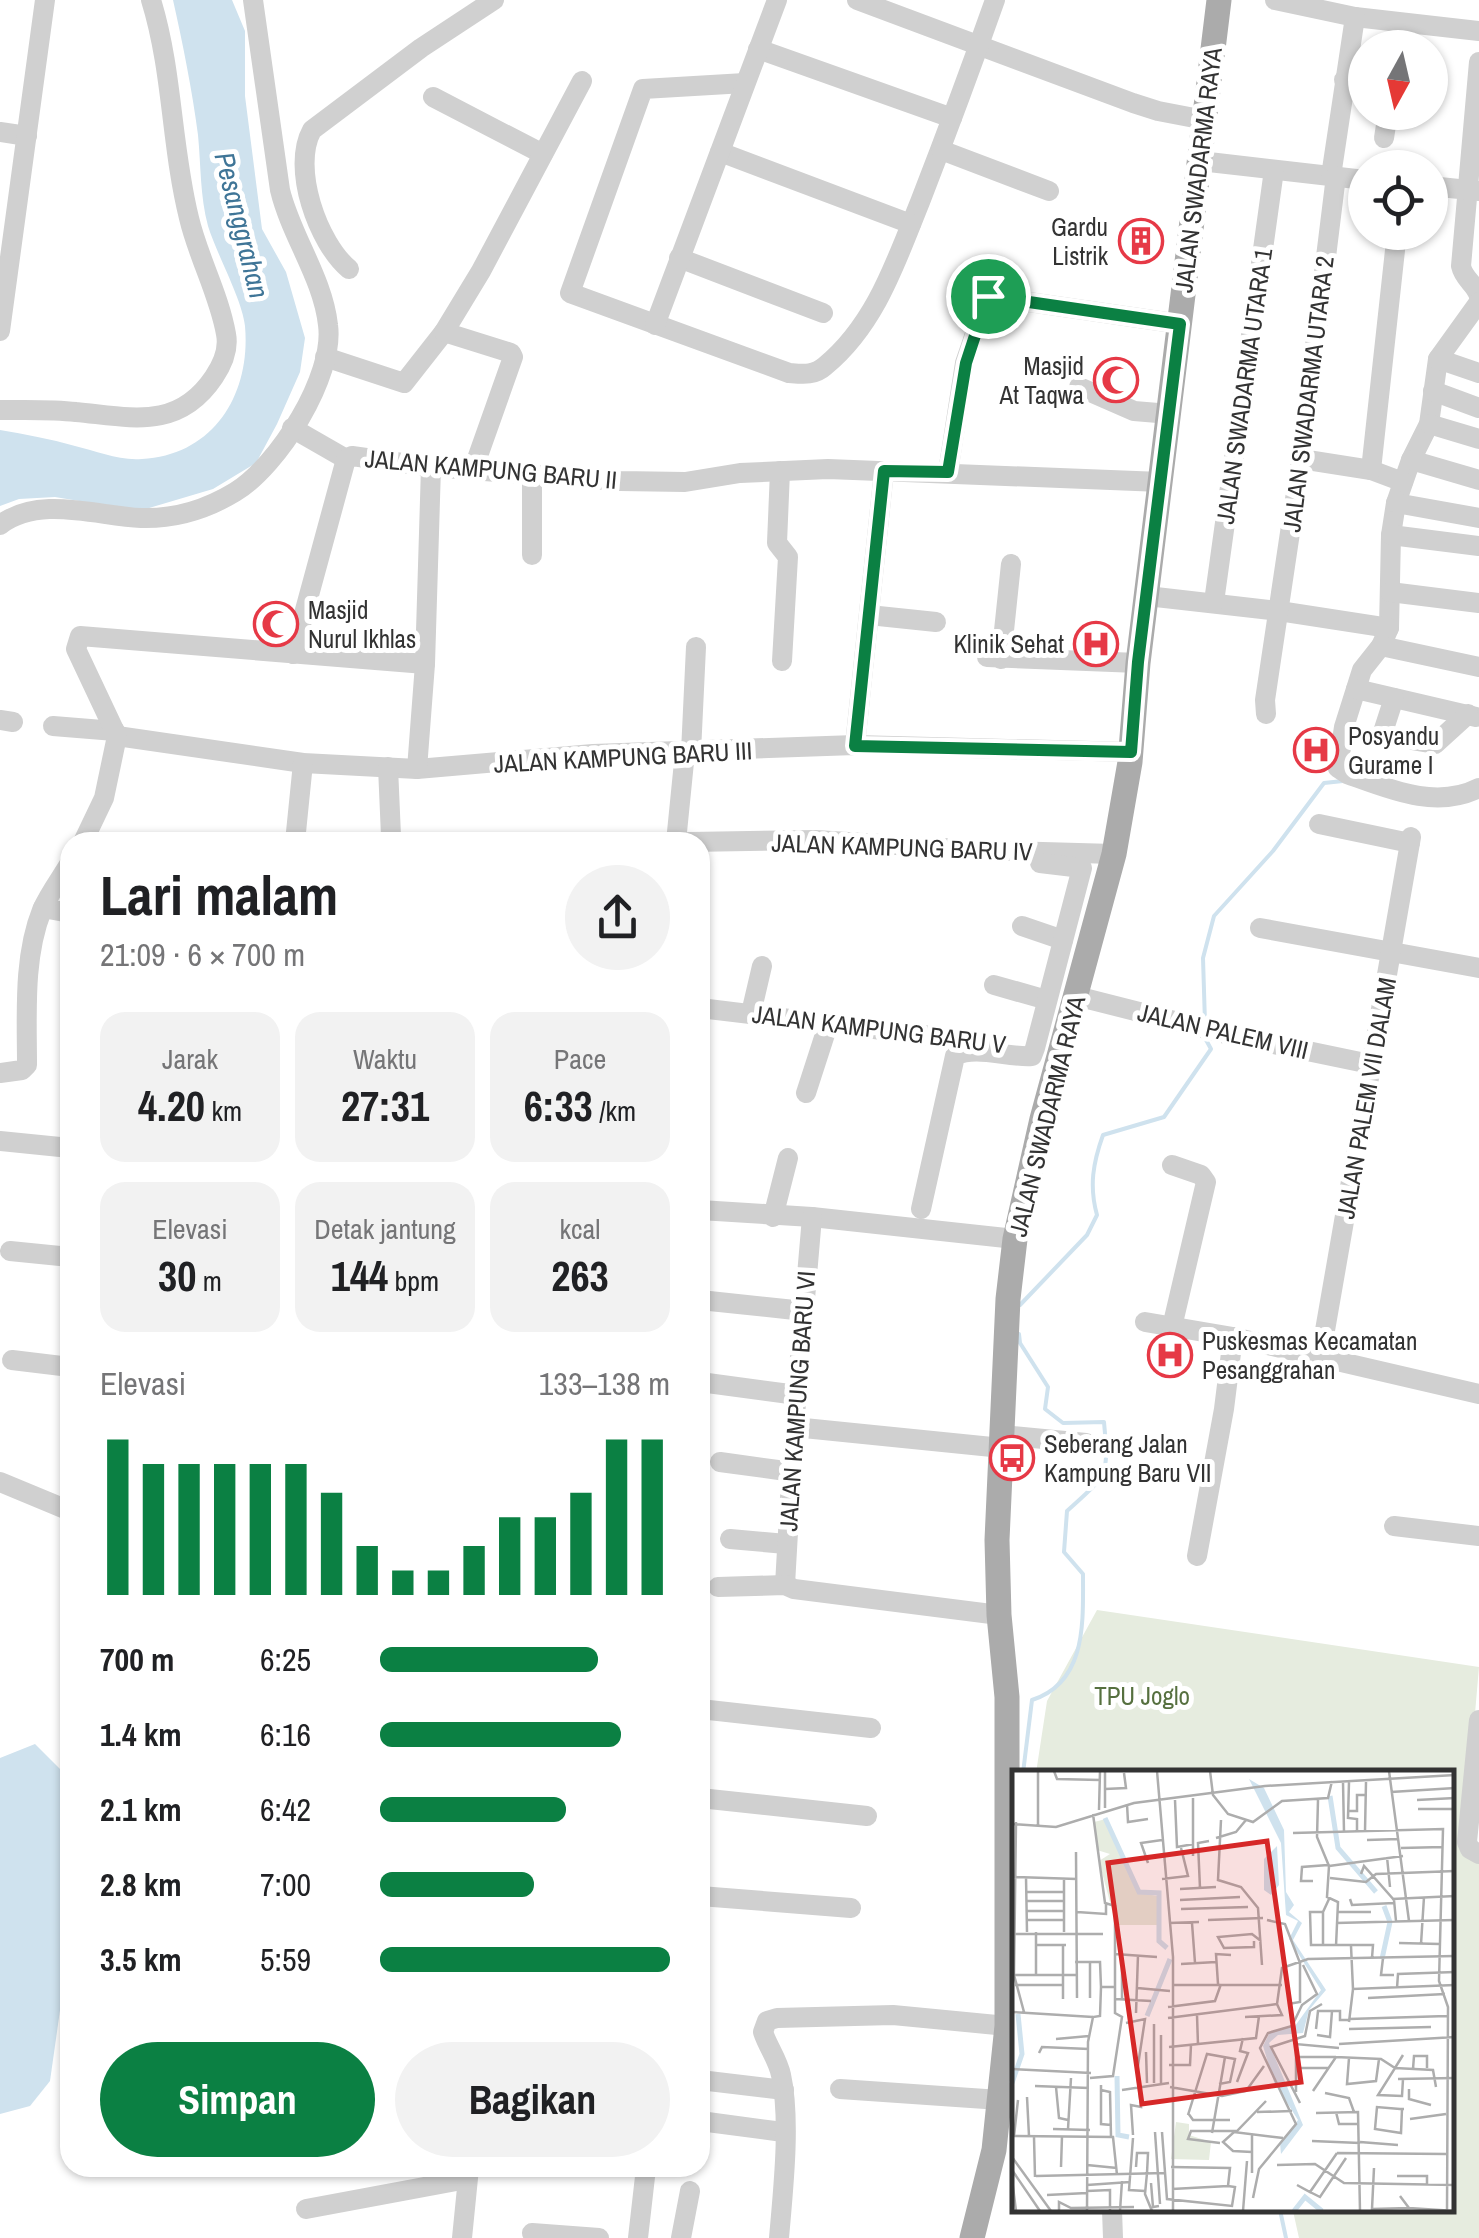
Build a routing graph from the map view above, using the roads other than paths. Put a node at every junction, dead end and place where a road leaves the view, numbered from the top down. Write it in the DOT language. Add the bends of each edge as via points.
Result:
graph roads {
  1 [pos="45,0"];
  2 [pos="253,0"];
  3 [pos="494,0"];
  4 [pos="776,0"];
  5 [pos="857,0"];
  6 [pos="995,0"];
  7 [pos="1218,0"];
  8 [pos="1275,0"];
  9 [pos="158,2"];
  10 [pos="1326,4"];
  11 [pos="1355,17"];
  12 [pos="1355,30"];
  13 [pos="1479,32"];
  14 [pos="979,45"];
  15 [pos="758,49"];
  16 [pos="1479,66"];
  17 [pos="582,81"];
  18 [pos="744,83"];
  19 [pos="433,97"];
  20 [pos="1348,113"];
  21 [pos="1205,115"];
  22 [pos="952,118"];
  23 [pos="1385,130"];
  24 [pos="0,132"];
  25 [pos="27,136"];
  26 [pos="1384,138"];
  27 [pos="940,150"];
  28 [pos="720,152"];
  29 [pos="543,154"];
  30 [pos="1200,161"];
  31 [pos="1274,170"];
  32 [pos="1334,176"];
  33 [pos="1348,178"];
  34 [pos="1448,188"];
  35 [pos="1048,191"];
  36 [pos="1474,191"];
  37 [pos="911,224"];
  38 [pos="7,231"];
  39 [pos="1395,250"];
  40 [pos="679,258"];
  41 [pos="349,269"];
  42 [pos="1479,299"];
  43 [pos="823,313"];
  44 [pos="1180,324"];
  45 [pos="655,325"];
  46 [pos="0,331"];
  47 [pos="444,332"];
  48 [pos="1456,337"];
  49 [pos="1479,345"];
  50 [pos="325,357"];
  51 [pos="1438,359"];
  52 [pos="1479,372"];
  53 [pos="1078,387"];
  54 [pos="1434,391"];
  55 [pos="1479,408"];
  56 [pos="0,410"];
  57 [pos="1170,414"];
  58 [pos="1429,424"];
  59 [pos="292,428"];
  60 [pos="1479,439"];
  61 [pos="1301,458"];
  62 [pos="346,459"];
  63 [pos="1410,460"];
  64 [pos="431,468"];
  65 [pos="473,470"];
  66 [pos="1371,470"];
  67 [pos="780,471"];
  68 [pos="884,471"];
  69 [pos="948,472"];
  70 [pos="532,474"];
  71 [pos="1479,480"];
  72 [pos="1162,482"];
  73 [pos="1399,493"];
  74 [pos="1479,518"];
  75 [pos="0,525"];
  76 [pos="1391,535"];
  77 [pos="1479,546"];
  78 [pos="532,555"];
  79 [pos="1011,564"];
  80 [pos="1390,592"];
  81 [pos="1146,596"];
  82 [pos="1214,602"];
  83 [pos="1479,603"];
  84 [pos="1279,610"];
  85 [pos="868,615"];
  86 [pos="936,622"];
  87 [pos="1385,637"];
  88 [pos="696,647"];
  89 [pos="293,654"];
  90 [pos="782,661"];
  91 [pos="1138,662"];
  92 [pos="425,664"];
  93 [pos="1479,667"];
  94 [pos="1356,689"];
  95 [pos="1394,698"];
  96 [pos="1266,714"];
  97 [pos="1473,716"];
  98 [pos="53,726"];
  99 [pos="116,734"];
  100 [pos="855,746"];
  101 [pos="688,752"];
  102 [pos="1131,752"];
  103 [pos="303,763"];
  104 [pos="388,767"];
  105 [pos="416,769"];
  106 [pos="1479,788"];
  107 [pos="1319,824"];
  108 [pos="87,832"];
  109 [pos="295,832"];
  110 [pos="392,832"];
  111 [pos="677,832"];
  112 [pos="710,842"];
  113 [pos="1114,854"];
  114 [pos="1040,863"];
  115 [pos="60,880"];
  116 [pos="43,908"];
  117 [pos="60,911"];
  118 [pos="1022,926"];
  119 [pos="1260,928"];
  120 [pos="1063,940"];
  121 [pos="1392,952"];
  122 [pos="762,966"];
  123 [pos="1479,968"];
  124 [pos="994,985"];
  125 [pos="1076,996"];
  126 [pos="1048,1000"];
  127 [pos="710,1009"];
  128 [pos="752,1012"];
  129 [pos="828,1025"];
  130 [pos="1047,1049"];
  131 [pos="1370,1064"];
  132 [pos="0,1073"];
  133 [pos="806,1092"];
  134 [pos="0,1141"];
  135 [pos="60,1147"];
  136 [pos="788,1158"];
  137 [pos="1172,1165"];
  138 [pos="921,1208"];
  139 [pos="710,1211"];
  140 [pos="772,1217"];
  141 [pos="812,1217"];
  142 [pos="1016,1239"];
  143 [pos="10,1252"];
  144 [pos="60,1256"];
  145 [pos="710,1301"];
  146 [pos="804,1311"];
  147 [pos="1145,1322"];
  148 [pos="1172,1326"];
  149 [pos="1233,1338"];
  150 [pos="1320,1359"];
  151 [pos="12,1360"];
  152 [pos="60,1366"];
  153 [pos="710,1383"];
  154 [pos="1479,1394"];
  155 [pos="798,1395"];
  156 [pos="794,1426"];
  157 [pos="1002,1441"];
  158 [pos="1086,1443"];
  159 [pos="720,1462"];
  160 [pos="793,1472"];
  161 [pos="0,1482"];
  162 [pos="60,1507"];
  163 [pos="1394,1526"];
  164 [pos="1479,1536"];
  165 [pos="730,1540"];
  166 [pos="786,1544"];
  167 [pos="1197,1556"];
  168 [pos="785,1585"];
  169 [pos="718,1587"];
  170 [pos="998,1615"];
  171 [pos="710,1710"];
  172 [pos="1479,1720"];
  173 [pos="871,1728"];
  174 [pos="1477,1752"];
  175 [pos="710,1799"];
  176 [pos="867,1816"];
  177 [pos="1479,1854"];
  178 [pos="710,1897"];
  179 [pos="851,1908"];
  180 [pos="1007,2026"];
  181 [pos="710,2081"];
  182 [pos="840,2089"];
  183 [pos="784,2090"];
  184 [pos="1000,2100"];
  185 [pos="710,2122"];
  186 [pos="783,2132"];
  187 [pos="450,2177"];
  188 [pos="468,2177"];
  189 [pos="645,2177"];
  190 [pos="690,2191"];
  191 [pos="306,2209"];
  192 [pos="1112,2213"];
  193 [pos="532,2233"];
  194 [pos="462,2238"];
  195 [pos="600,2238"];
  196 [pos="638,2238"];
  197 [pos="681,2238"];
  198 [pos="778,2238"];
  199 [pos="972,2238"];
  200 [pos="1113,2238"];
  1 -- 25 [label="street"];
  2 -- 50 [label="street" via="280,190 326,309"];
  3 -- 41 [label="street" via="421,48 306,140 304,166 320,232"];
  4 -- 15 [label="street"];
  5 -- 14 [label="street"];
  6 -- 14 [label="street"];
  7 -- 21 [label="main road, JALAN SWADARMA RAYA"];
  8 -- 10 [label="street"];
  9 -- 56 [label="street" via="181,184 223,322 224,358 207,388 160,416"];
  10 -- 11 [label="street"];
  11 -- 12 [label="street, JALAN SWADARMA UTARA 2"];
  11 -- 13 [label="street"];
  14 -- 21 [label="street" via="1132,103"];
  14 -- 22 [label="street"];
  15 -- 18 [label="street"];
  15 -- 22 [label="street"];
  16 -- 36 [label="street"];
  17 -- 29 [label="street"];
  18 -- 28 [label="street"];
  18 -- 45 [label="street" via="643,89 570,293"];
  19 -- 29 [label="street"];
  20 -- 32 [label="street, JALAN SWADARMA UTARA 2"];
  21 -- 30 [label="main road, JALAN SWADARMA RAYA"];
  22 -- 27 [label="street"];
  23 -- 26 [label="street"];
  24 -- 25 [label="street"];
  25 -- 38 [label="street"];
  27 -- 35 [label="street"];
  27 -- 37 [label="street"];
  28 -- 37 [label="street"];
  28 -- 40 [label="street"];
  29 -- 47 [label="street"];
  30 -- 31 [label="street"];
  30 -- 44 [label="main road, JALAN SWADARMA RAYA"];
  31 -- 32 [label="street"];
  31 -- 82 [label="street, JALAN SWADARMA UTARA 1"];
  32 -- 33 [label="street"];
  32 -- 61 [label="street, JALAN SWADARMA UTARA 2"];
  34 -- 36 [label="street"];
  36 -- 42 [label="street" via="1460,266"];
  37 -- 45 [label="street" via="882,296 814,373 789,373"];
  38 -- 46 [label="street"];
  39 -- 66 [label="street"];
  40 -- 43 [label="street"];
  40 -- 45 [label="street"];
  42 -- 48 [label="street"];
  44 -- 57 [label="main road, JALAN SWADARMA RAYA"];
  44 -- 69 [label="street" via="988,296 966,363"];
  47 -- 50 [label="street" via="404,382"];
  47 -- 65 [label="street" via="513,357"];
  48 -- 49 [label="street"];
  48 -- 51 [label="street"];
  50 -- 59 [label="street"];
  51 -- 52 [label="street"];
  51 -- 54 [label="street"];
  53 -- 57 [label="street" via="1134,411"];
  54 -- 55 [label="street"];
  54 -- 58 [label="street"];
  57 -- 72 [label="main road, JALAN SWADARMA RAYA"];
  58 -- 60 [label="street"];
  58 -- 63 [label="street"];
  59 -- 62 [label="street"];
  59 -- 75 [label="street" via="265,467 199,510 142,518 34,511"];
  61 -- 66 [label="street"];
  61 -- 84 [label="street, JALAN SWADARMA UTARA 2"];
  62 -- 64 [label="street, JALAN KAMPUNG BARU II"];
  62 -- 89 [label="street, JALAN KAMPUNG BARU II"];
  63 -- 71 [label="street"];
  63 -- 73 [label="street"];
  64 -- 65 [label="street, JALAN KAMPUNG BARU II"];
  64 -- 92 [label="street"];
  65 -- 70 [label="street, JALAN KAMPUNG BARU II"];
  66 -- 73 [label="street"];
  67 -- 68 [label="street, JALAN KAMPUNG BARU II"];
  67 -- 70 [label="street, JALAN KAMPUNG BARU II" via="684,482"];
  67 -- 90 [label="street" via="777,543 788,557"];
  68 -- 69 [label="street, JALAN KAMPUNG BARU II"];
  68 -- 85 [label="street"];
  69 -- 72 [label="street, JALAN KAMPUNG BARU II"];
  70 -- 78 [label="street"];
  72 -- 81 [label="main road, JALAN SWADARMA RAYA"];
  73 -- 74 [label="street"];
  73 -- 76 [label="street"];
  76 -- 77 [label="street"];
  76 -- 80 [label="street"];
  79 -- 91 [label="street" via="994,658"];
  80 -- 83 [label="street"];
  80 -- 87 [label="street"];
  81 -- 82 [label="street"];
  81 -- 91 [label="main road, JALAN SWADARMA RAYA"];
  82 -- 84 [label="street"];
  84 -- 87 [label="street"];
  84 -- 96 [label="street, JALAN SWADARMA UTARA 2"];
  85 -- 86 [label="street"];
  85 -- 100 [label="street"];
  87 -- 93 [label="street"];
  87 -- 94 [label="street"];
  88 -- 101 [label="street"];
  89 -- 92 [label="street"];
  89 -- 99 [label="street" via="80,636 76,649"];
  91 -- 102 [label="main road, JALAN SWADARMA RAYA"];
  92 -- 105 [label="street"];
  94 -- 95 [label="street"];
  94 -- 106 [label="street" via="1338,768 1412,796 1459,796"];
  95 -- 97 [label="street"];
  95 -- 97 [label="street" via="1382,735 1436,744"];
  98 -- 99 [label="street, JALAN KAMPUNG BARU III"];
  99 -- 103 [label="street, JALAN KAMPUNG BARU III"];
  99 -- 108 [label="street" via="104,798"];
  100 -- 101 [label="street, JALAN KAMPUNG BARU III"];
  100 -- 102 [label="street, JALAN KAMPUNG BARU III"];
  101 -- 105 [label="street, JALAN KAMPUNG BARU III"];
  101 -- 111 [label="street"];
  102 -- 113 [label="main road, JALAN SWADARMA RAYA"];
  103 -- 104 [label="street, JALAN KAMPUNG BARU III"];
  103 -- 109 [label="street"];
  104 -- 105 [label="street, JALAN KAMPUNG BARU III"];
  104 -- 110 [label="street"];
  107 -- 121 [label="street, JALAN PALEM VII DALAM" via="1411,840"];
  112 -- 113 [label="street, JALAN KAMPUNG BARU IV"];
  113 -- 125 [label="main road, JALAN SWADARMA RAYA"];
  114 -- 120 [label="street" via="1082,868"];
  115 -- 116 [label="street"];
  116 -- 117 [label="street"];
  116 -- 132 [label="street" via="28,987 27,1065"];
  118 -- 120 [label="street"];
  119 -- 121 [label="street"];
  120 -- 126 [label="street"];
  121 -- 123 [label="street"];
  121 -- 131 [label="street, JALAN PALEM VII DALAM"];
  122 -- 128 [label="street"];
  124 -- 126 [label="street"];
  125 -- 130 [label="main road, JALAN SWADARMA RAYA"];
  125 -- 131 [label="street, JALAN PALEM VIII"];
  126 -- 130 [label="street"];
  127 -- 128 [label="street, JALAN KAMPUNG BARU V"];
  128 -- 129 [label="street, JALAN KAMPUNG BARU V"];
  129 -- 130 [label="street, JALAN KAMPUNG BARU V"];
  129 -- 133 [label="street"];
  130 -- 138 [label="street" via="1014,1058 966,1051 955,1056"];
  130 -- 142 [label="main road, JALAN SWADARMA RAYA"];
  131 -- 150 [label="street, JALAN PALEM VII DALAM"];
  134 -- 135 [label="street"];
  136 -- 140 [label="street"];
  137 -- 148 [label="street" via="1206,1182"];
  139 -- 140 [label="street"];
  140 -- 141 [label="street"];
  141 -- 142 [label="street"];
  141 -- 146 [label="street, JALAN KAMPUNG BARU VI"];
  142 -- 157 [label="main road, JALAN SWADARMA RAYA"];
  143 -- 144 [label="street"];
  145 -- 146 [label="street"];
  146 -- 155 [label="street, JALAN KAMPUNG BARU VI"];
  147 -- 148 [label="street"];
  148 -- 149 [label="street"];
  149 -- 150 [label="street"];
  149 -- 167 [label="street"];
  150 -- 154 [label="street"];
  151 -- 152 [label="street"];
  153 -- 155 [label="street"];
  155 -- 156 [label="street, JALAN KAMPUNG BARU VI"];
  156 -- 157 [label="street"];
  156 -- 160 [label="street, JALAN KAMPUNG BARU VI"];
  157 -- 158 [label="street"];
  157 -- 170 [label="main road, JALAN SWADARMA RAYA"];
  159 -- 160 [label="street"];
  160 -- 166 [label="street, JALAN KAMPUNG BARU VI"];
  161 -- 162 [label="street"];
  163 -- 164 [label="street"];
  165 -- 166 [label="street"];
  166 -- 168 [label="street, JALAN KAMPUNG BARU VI"];
  168 -- 169 [label="street"];
  168 -- 170 [label="street"];
  170 -- 180 [label="main road, JALAN SWADARMA RAYA" via="1007,1696"];
  171 -- 173 [label="street"];
  172 -- 174 [label="street"];
  174 -- 177 [label="street" via="1467,1842"];
  175 -- 176 [label="street"];
  178 -- 179 [label="street"];
  180 -- 183 [label="street" via="893,2015 770,2020 763,2032"];
  180 -- 184 [label="main road, JALAN SWADARMA RAYA"];
  181 -- 183 [label="street"];
  182 -- 184 [label="street"];
  183 -- 186 [label="street"];
  184 -- 199 [label="main road, JALAN SWADARMA RAYA"];
  185 -- 186 [label="street"];
  186 -- 198 [label="street"];
  187 -- 191 [label="street"];
  188 -- 194 [label="street"];
  189 -- 196 [label="street"];
  190 -- 197 [label="street"];
  192 -- 200 [label="street"];
  193 -- 195 [label="street"];
}
